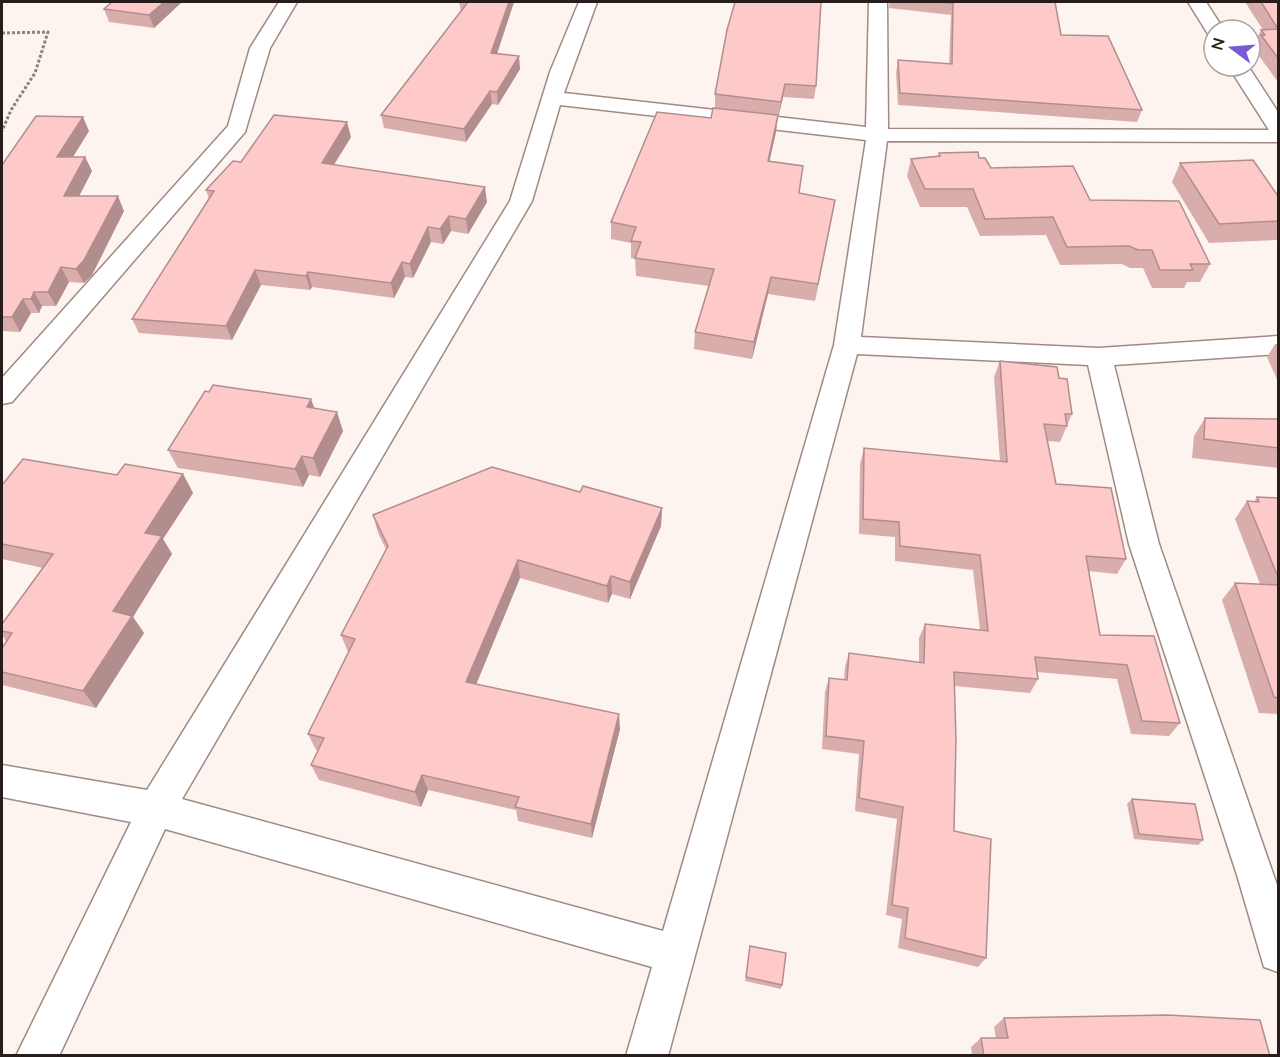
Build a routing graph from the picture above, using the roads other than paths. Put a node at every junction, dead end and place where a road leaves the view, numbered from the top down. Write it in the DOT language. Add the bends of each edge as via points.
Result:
graph roads {
  1 [pos="288,2"];
  2 [pos="588,2"];
  3 [pos="878,2"];
  4 [pos="1197,2"];
  5 [pos="1207,18"];
  6 [pos="1246,78"];
  7 [pos="552,98"];
  8 [pos="1278,127"];
  9 [pos="877,135"];
  10 [pos="1278,136"];
  11 [pos="848,345"];
  12 [pos="1278,345"];
  13 [pos="1099,357"];
  14 [pos="5,385"];
  15 [pos="2,781"];
  16 [pos="156,809"];
  17 [pos="1278,953"];
  18 [pos="675,954"];
  19 [pos="37,1056"];
  20 [pos="647,1056"];
  1 -- 14 [label="street" via="260,48 238,128"];
  2 -- 7 [label="street"];
  3 -- 9 [label="street"];
  4 -- 5 [label="street"];
  6 -- 8 [label="street"];
  7 -- 9 [label="street"];
  7 -- 16 [label="street" via="521,201"];
  9 -- 10 [label="street"];
  9 -- 11 [label="street"];
  11 -- 13 [label="street"];
  11 -- 18 [label="street"];
  12 -- 13 [label="street"];
  13 -- 17 [label="street" via="1144,544 1256,875"];
  15 -- 16 [label="street"];
  16 -- 18 [label="street"];
  16 -- 19 [label="street"];
  18 -- 20 [label="street"];
}
